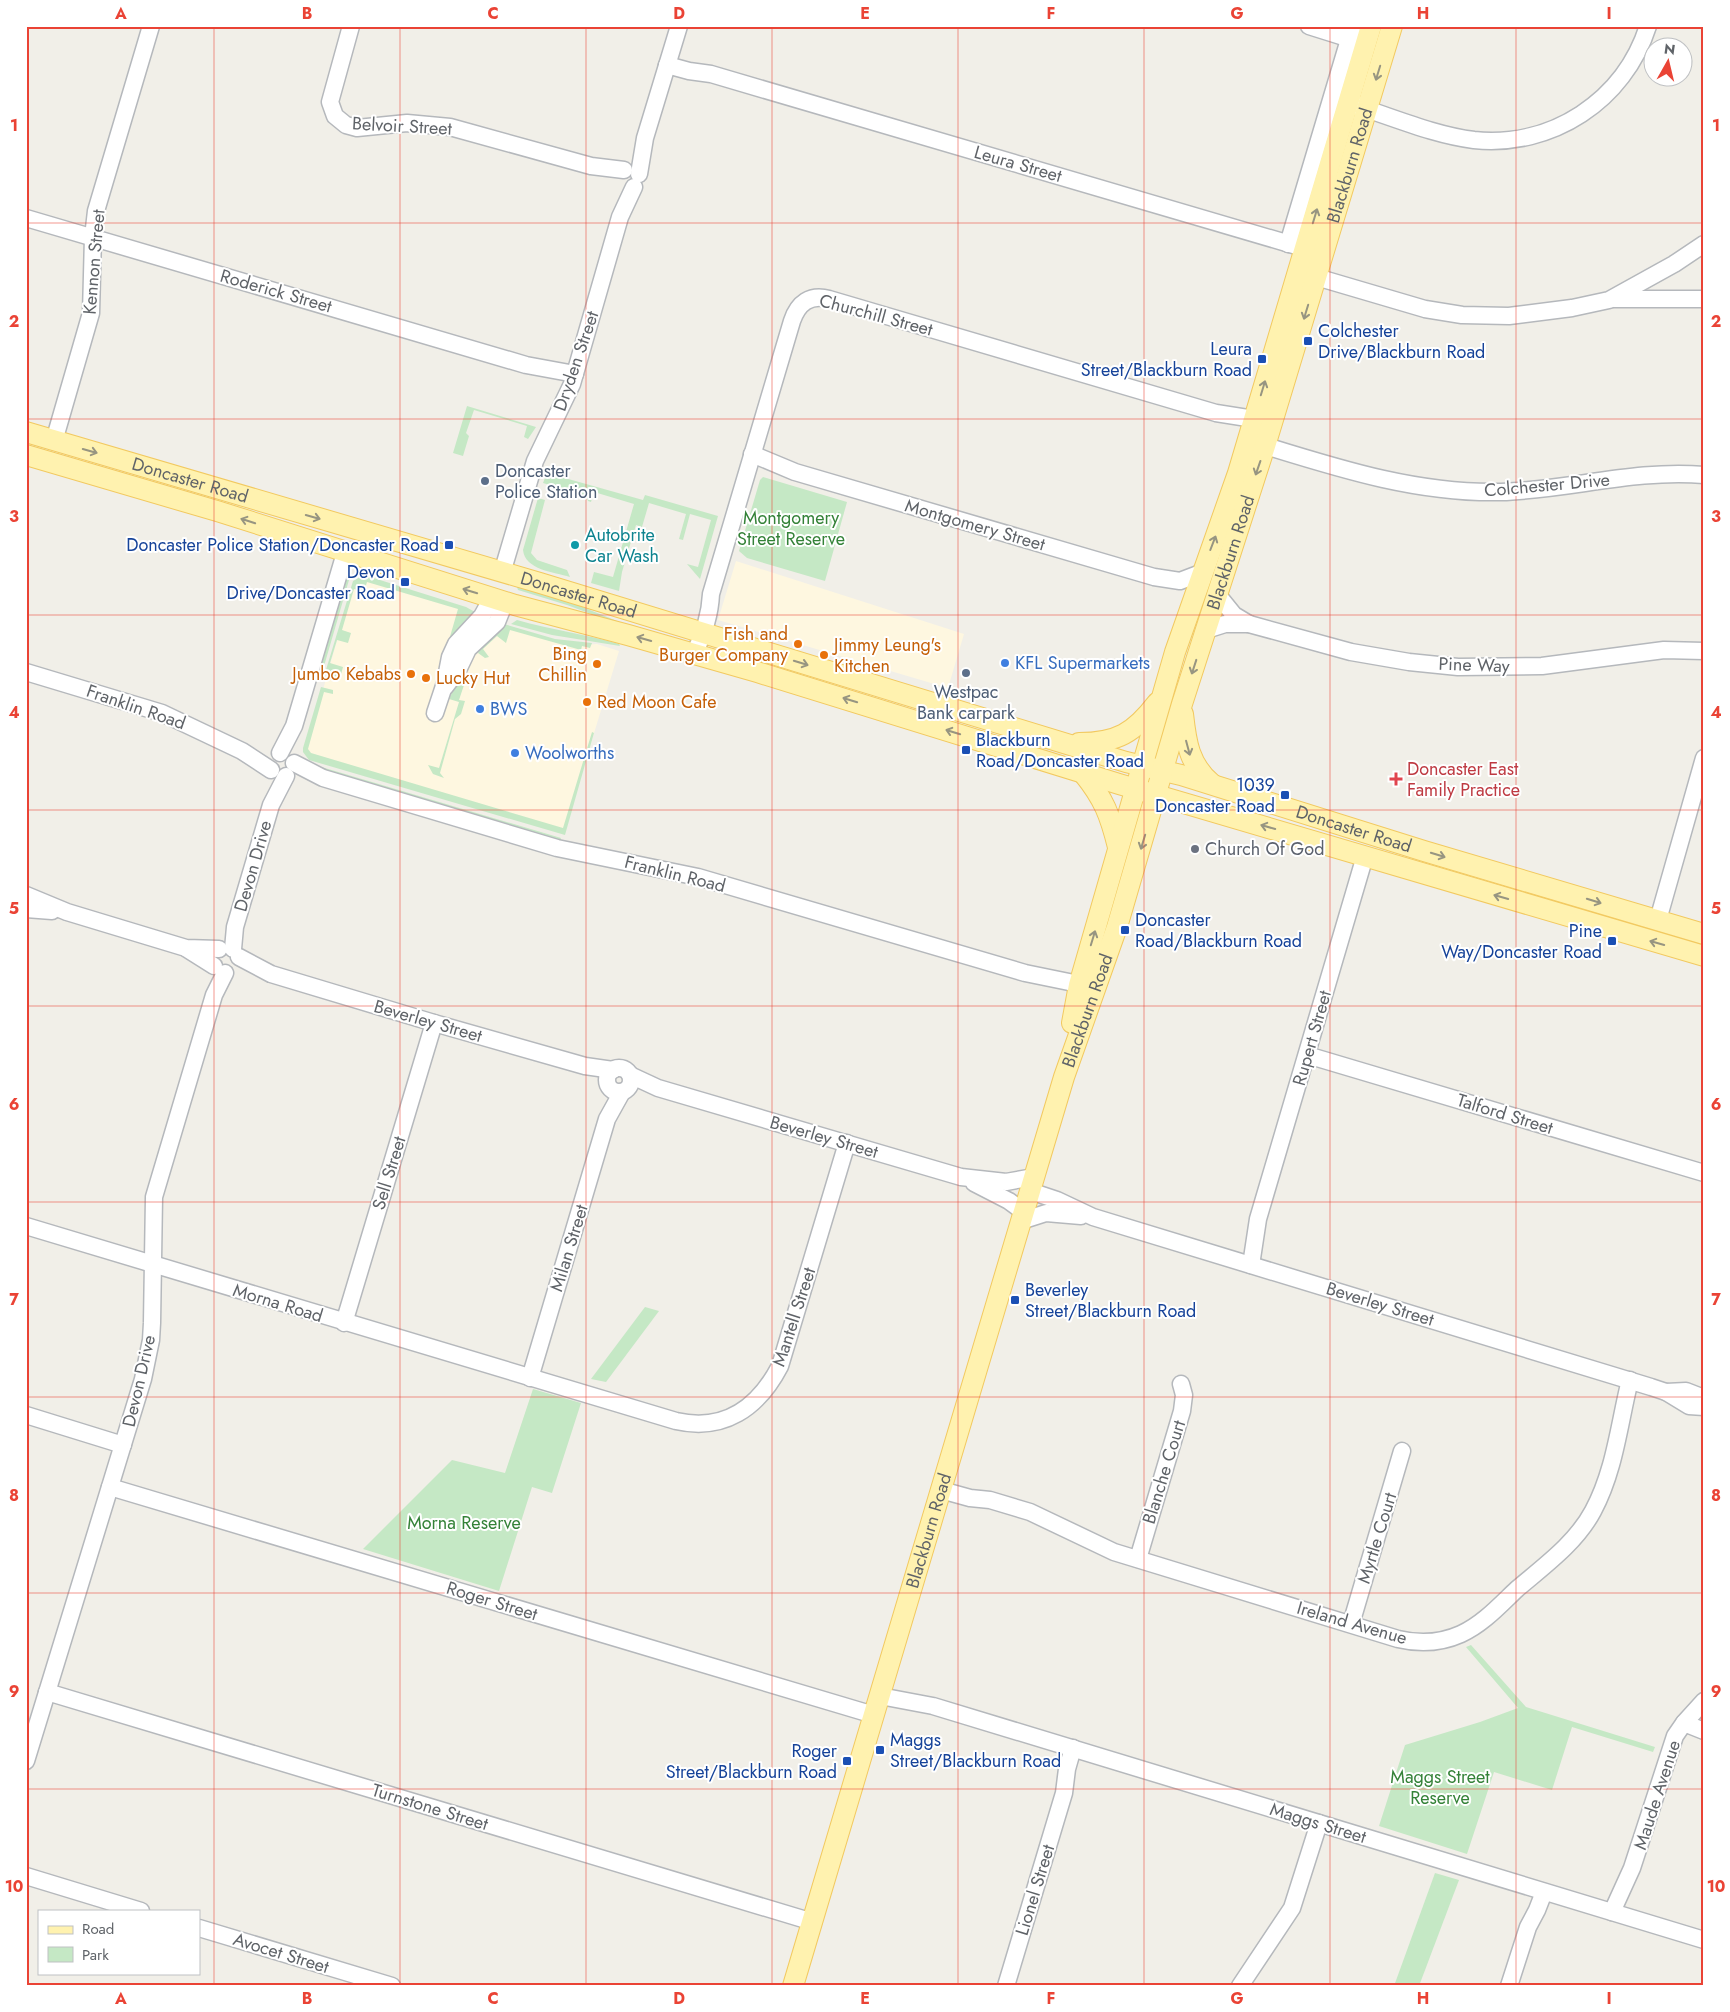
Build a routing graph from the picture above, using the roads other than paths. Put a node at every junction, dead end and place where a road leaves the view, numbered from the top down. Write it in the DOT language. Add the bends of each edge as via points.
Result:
graph roads {
  1 [pos="151,26"];
  2 [pos="351,26"];
  3 [pos="679,26"];
  4 [pos="1310,26"];
  5 [pos="1392,26"];
  6 [pos="1648,26"];
  7 [pos="1365,37"];
  8 [pos="668,61"];
  9 [pos="1358,106"];
  10 [pos="628,177"];
  11 [pos="26,218"];
  12 [pos="93,237"];
  13 [pos="1704,244"];
  14 [pos="1306,249"];
  15 [pos="1308,275"];
  16 [pos="1704,299"];
  17 [pos="1609,300"];
  18 [pos="573,379"];
  19 [pos="26,432"];
  20 [pos="1258,432"];
  21 [pos="54,441"];
  22 [pos="26,455"];
  23 [pos="751,459"];
  24 [pos="1704,475"];
  25 [pos="345,553"];
  26 [pos="504,565"];
  27 [pos="1199,581"];
  28 [pos="1218,589"];
  29 [pos="499,600"];
  30 [pos="1249,624"];
  31 [pos="1206,630"];
  32 [pos="700,632"];
  33 [pos="1704,651"];
  34 [pos="694,654"];
  35 [pos="26,672"];
  36 [pos="1162,697"];
  37 [pos="1182,704"];
  38 [pos="435,713"];
  39 [pos="1064,744"];
  40 [pos="1704,758"];
  41 [pos="282,766"];
  42 [pos="1142,767"];
  43 [pos="1162,770"];
  44 [pos="1083,773"];
  45 [pos="1212,784"];
  46 [pos="1136,789"];
  47 [pos="1156,795"];
  48 [pos="1119,849"];
  49 [pos="1365,856"];
  50 [pos="26,894"];
  51 [pos="26,909"];
  52 [pos="67,912"];
  53 [pos="1658,920"];
  54 [pos="1704,934"];
  55 [pos="1704,956"];
  56 [pos="225,960"];
  57 [pos="1083,990"];
  58 [pos="434,1023"];
  59 [pos="1307,1055"];
  60 [pos="618,1083"];
  61 [pos="847,1143"];
  62 [pos="1704,1173"];
  63 [pos="961,1177"];
  64 [pos="1032,1184"];
  65 [pos="1023,1217"];
  66 [pos="1093,1218"];
  67 [pos="26,1226"];
  68 [pos="1245,1263"];
  69 [pos="152,1264"];
  70 [pos="344,1322"];
  71 [pos="530,1378"];
  72 [pos="1636,1382"];
  73 [pos="1181,1384"];
  74 [pos="1666,1392"];
  75 [pos="1704,1398"];
  76 [pos="1704,1407"];
  77 [pos="26,1415"];
  78 [pos="123,1445"];
  79 [pos="1402,1452"];
  80 [pos="942,1486"];
  81 [pos="110,1487"];
  82 [pos="1138,1559"];
  83 [pos="1351,1624"];
  84 [pos="882,1690"];
  85 [pos="47,1692"];
  86 [pos="1704,1701"];
  87 [pos="874,1716"];
  88 [pos="1684,1723"];
  89 [pos="1704,1731"];
  90 [pos="1077,1749"];
  91 [pos="26,1761"];
  92 [pos="1319,1823"];
  93 [pos="26,1876"];
  94 [pos="1539,1890"];
  95 [pos="138,1910"];
  96 [pos="1618,1914"];
  97 [pos="813,1922"];
  98 [pos="200,1928"];
  99 [pos="1704,1940"];
  100 [pos="392,1986"];
  101 [pos="794,1986"];
  102 [pos="1006,1986"];
  103 [pos="1240,1986"];
  104 [pos="1510,1986"];
  1 -- 12 [label="street, Kennon Street" via="96,211"];
  2 -- 10 [label="street, Belvoir Street" via="330,102 335,116 346,125 357,128 407,123 450,127"];
  3 -- 8 [label="street, Dryden Street"];
  4 -- 7 [label="street"];
  5 -- 7 [label="main road, Blackburn Road"];
  6 -- 9 [label="street" via="1633,61 1615,86 1571,121 1541,134 1506,140 1472,139"];
  7 -- 9 [label="main road, Blackburn Road"];
  7 -- 14 [label="street"];
  8 -- 10 [label="street, Dryden Street" via="645,138"];
  8 -- 14 [label="street, Leura Street" via="689,71 712,74"];
  9 -- 14 [label="main road, Blackburn Road"];
  10 -- 18 [label="street, Dryden Street" via="620,217"];
  11 -- 12 [label="street, Roderick Street"];
  12 -- 18 [label="street, Roderick Street"];
  12 -- 21 [label="street, Kennon Street" via="90,320"];
  13 -- 17 [label="street"];
  14 -- 15 [label="main road, Blackburn Road"];
  15 -- 17 [label="street" via="1406,304 1462,315 1524,314"];
  15 -- 20 [label="main road, Blackburn Road"];
  16 -- 17 [label="street"];
  18 -- 26 [label="street, Dryden Street" via="535,461"];
  19 -- 21 [label="main road, Doncaster Road"];
  20 -- 23 [label="street, Churchill Street" via="1216,413 815,297 803,302 795,313"];
  20 -- 24 [label="street, Colchester Drive" via="1386,480 1457,490 1536,490 1644,476"];
  27 -- 20 [label="main road, Blackburn Road, one-way"];
  20 -- 28 [label="main road, Blackburn Road, one-way"];
  21 -- 26 [label="main road, Doncaster Road, one-way"];
  25 -- 22 [label="main road, Doncaster Road, one-way" via="217,511"];
  23 -- 27 [label="street, Montgomery Street" via="1154,577 1184,591"];
  23 -- 32 [label="street, Churchill Street" via="711,594 710,611"];
  29 -- 25 [label="main road, Doncaster Road, one-way"];
  25 -- 41 [label="street, Devon Drive"];
  26 -- 29 [label="main road"];
  26 -- 32 [label="main road, Doncaster Road"];
  27 -- 28 [label="street, Montgomery Street"];
  27 -- 36 [label="main road, Blackburn Road"];
  28 -- 30 [label="street, Pine Way" via="1234,615"];
  28 -- 31 [label="main road, Blackburn Road"];
  34 -- 29 [label="main road, Doncaster Road, one-way"];
  29 -- 38 [label="street" via="497,622 458,660"];
  30 -- 31 [label="street, Pine Way" via="1225,624"];
  30 -- 33 [label="street, Pine Way" via="1351,652 1458,667 1542,666 1664,650"];
  31 -- 37 [label="main road, Blackburn Road, one-way"];
  32 -- 34 [label="street, Churchill Street"];
  32 -- 39 [label="main road, Doncaster Road, one-way"];
  44 -- 34 [label="main road, Doncaster Road, one-way"];
  35 -- 41 [label="street, Franklin Road" via="162,713"];
  36 -- 39 [label="main road" via="1146,718 1119,738"];
  36 -- 42 [label="main road, Blackburn Road"];
  37 -- 43 [label="main road, Blackburn Road"];
  37 -- 45 [label="main road, one-way" via="1189,754 1201,775"];
  39 -- 42 [label="main road, Doncaster Road"];
  40 -- 53 [label="street"];
  41 -- 56 [label="street, Devon Drive"];
  41 -- 57 [label="street, Franklin Road" via="557,848 698,877 1025,973 1052,978"];
  42 -- 43 [label="main road, Doncaster Road"];
  42 -- 46 [label="main road, Blackburn Road"];
  43 -- 45 [label="main road, Doncaster Road"];
  43 -- 47 [label="main road, Blackburn Road"];
  44 -- 46 [label="main road, Doncaster Road"];
  44 -- 48 [label="main road" via="1106,805"];
  45 -- 53 [label="main road, Doncaster Road, one-way"];
  46 -- 47 [label="main road, Doncaster Road"];
  46 -- 48 [label="main road, Blackburn Road"];
  49 -- 47 [label="main road, Doncaster Road, one-way"];
  47 -- 57 [label="main road, Blackburn Road, one-way" via="1117,927"];
  57 -- 48 [label="main road, Blackburn Road, one-way"];
  55 -- 49 [label="main road, Doncaster Road, one-way"];
  49 -- 59 [label="street, Rupert Street"];
  50 -- 52 [label="street, Beverley Street"];
  51 -- 52 [label="street, Beverley Street"];
  52 -- 56 [label="street, Beverley Street"];
  53 -- 54 [label="main road, Doncaster Road"];
  56 -- 58 [label="street, Beverley Street"];
  56 -- 69 [label="street, Devon Drive" via="154,1197"];
  57 -- 64 [label="main road, Blackburn Road" via="1064,1077"];
  58 -- 60 [label="street, Beverley Street" via="585,1066"];
  58 -- 70 [label="street, Sell Street"];
  59 -- 62 [label="street, Talford Street"];
  59 -- 68 [label="street, Rupert Street"];
  60 -- 61 [label="street, Beverley Street" via="658,1088"];
  60 -- 71 [label="street, Milan Street"];
  61 -- 63 [label="street, Beverley Street"];
  61 -- 71 [label="street, Mantell Street" via="780,1366 752,1405 718,1421 684,1423"];
  63 -- 64 [label="street, Beverley Street"];
  63 -- 65 [label="street, Beverley Street" via="1009,1201"];
  64 -- 65 [label="main road, Blackburn Road"];
  64 -- 66 [label="street, Beverley Street"];
  65 -- 66 [label="street, Beverley Street" via="1046,1213"];
  65 -- 80 [label="main road, Blackburn Road"];
  66 -- 68 [label="street, Beverley Street"];
  67 -- 69 [label="street, Morna Road"];
  68 -- 72 [label="street, Beverley Street"];
  69 -- 70 [label="street, Morna Road"];
  69 -- 78 [label="street, Devon Drive" via="150,1347"];
  70 -- 71 [label="street, Morna Road"];
  72 -- 74 [label="street, Beverley Street"];
  72 -- 83 [label="street, Ireland Avenue" via="1598,1501 1582,1528 1478,1623 1459,1635 1429,1642 1406,1641"];
  73 -- 82 [label="street, Blanche Court" via="1184,1395 1182,1411"];
  74 -- 75 [label="street, Beverley Street" via="1686,1391"];
  74 -- 76 [label="street, Beverley Street" via="1689,1406"];
  77 -- 78 [label="street"];
  78 -- 81 [label="street, Devon Drive"];
  79 -- 83 [label="street, Myrtle Court"];
  80 -- 82 [label="street, Ireland Avenue" via="970,1498 990,1500 1038,1515 1101,1546"];
  80 -- 84 [label="main road, Blackburn Road"];
  81 -- 85 [label="street, Devon Drive"];
  81 -- 87 [label="street, Roger Street"];
  82 -- 83 [label="street, Ireland Avenue"];
  84 -- 87 [label="main road, Blackburn Road"];
  84 -- 90 [label="street, Maggs Street"];
  85 -- 91 [label="street, Devon Drive"];
  85 -- 97 [label="street, Turnstone Street"];
  86 -- 88 [label="street, Maude Avenue"];
  87 -- 97 [label="main road, Blackburn Road"];
  88 -- 89 [label="street"];
  88 -- 96 [label="street, Maude Avenue" via="1671,1746"];
  90 -- 92 [label="street, Maggs Street"];
  90 -- 102 [label="street, Lionel Street" via="1067,1769 1064,1793"];
  92 -- 94 [label="street, Maggs Street"];
  92 -- 103 [label="street" via="1292,1908"];
  93 -- 95 [label="street"];
  94 -- 96 [label="street, Maggs Street"];
  94 -- 104 [label="street" via="1530,1906 1528,1927"];
  96 -- 99 [label="street, Maggs Street"];
  97 -- 101 [label="main road, Blackburn Road"];
  98 -- 100 [label="street, Avocet Street"];
}
